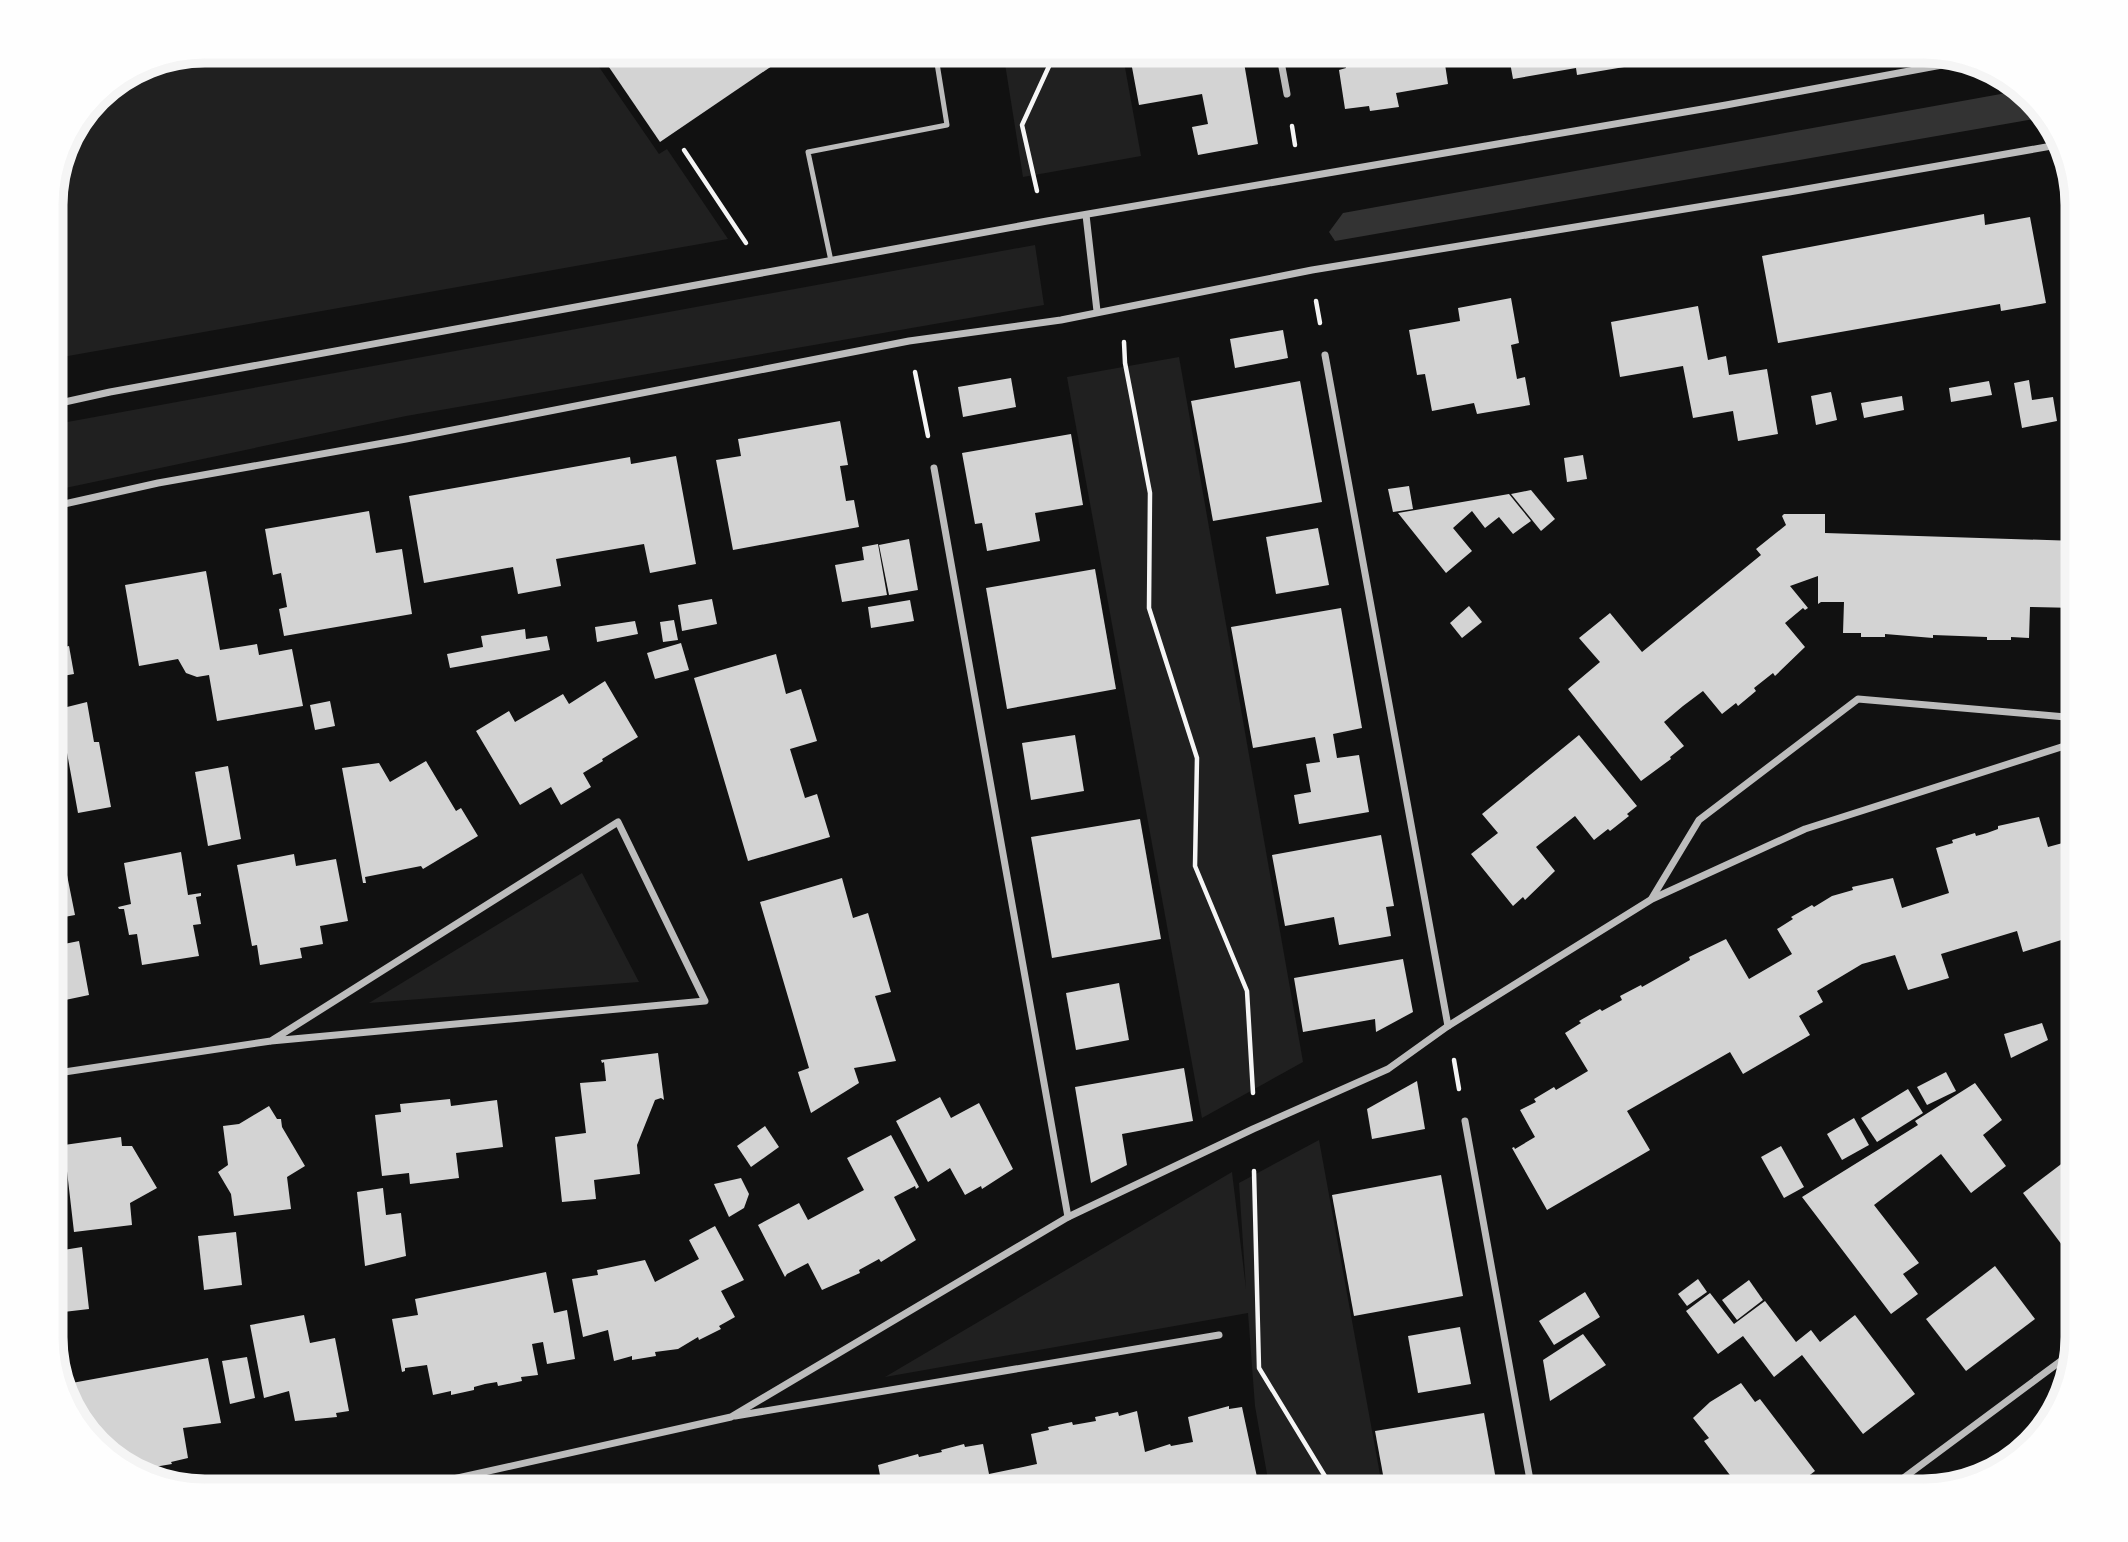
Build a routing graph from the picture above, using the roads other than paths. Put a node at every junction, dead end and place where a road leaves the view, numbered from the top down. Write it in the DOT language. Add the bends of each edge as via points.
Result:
graph roads {
  1 [pos="936,63"];
  2 [pos="1281,63"];
  3 [pos="1944,64"];
  4 [pos="1287,94"];
  5 [pos="2052,146"];
  6 [pos="1086,215"];
  7 [pos="831,261"];
  8 [pos="1097,311"];
  9 [pos="1325,355"];
  10 [pos="63,402"];
  11 [pos="934,468"];
  12 [pos="63,504"];
  13 [pos="2065,717"];
  14 [pos="2065,746"];
  15 [pos="1651,898"];
  16 [pos="1448,1026"];
  17 [pos="271,1041"];
  18 [pos="63,1072"];
  19 [pos="1465,1121"];
  20 [pos="1068,1217"];
  21 [pos="1219,1335"];
  22 [pos="2063,1359"];
  23 [pos="731,1417"];
  24 [pos="453,1479"];
  25 [pos="1530,1479"];
  26 [pos="1902,1479"];
  1 -- 7 [label="lane" via="947,125 808,152"];
  2 -- 4 [label="street"];
  3 -- 6 [label="street"];
  5 -- 8 [label="street" via="1312,270"];
  6 -- 7 [label="street"];
  6 -- 8 [label="street"];
  7 -- 10 [label="street"];
  8 -- 12 [label="street" via="909,341"];
  9 -- 16 [label="street"];
  11 -- 20 [label="street"];
  13 -- 15 [label="street" via="1858,699 1699,820"];
  14 -- 15 [label="street" via="1805,829"];
  15 -- 16 [label="street"];
  16 -- 20 [label="street" via="1388,1069"];
  17 -- 17 [label="street" via="618,822 705,1001 637,1007"];
  17 -- 18 [label="street"];
  19 -- 25 [label="street"];
  20 -- 23 [label="street"];
  21 -- 23 [label="street"];
  22 -- 26 [label="street"];
  23 -- 24 [label="street"];
}
